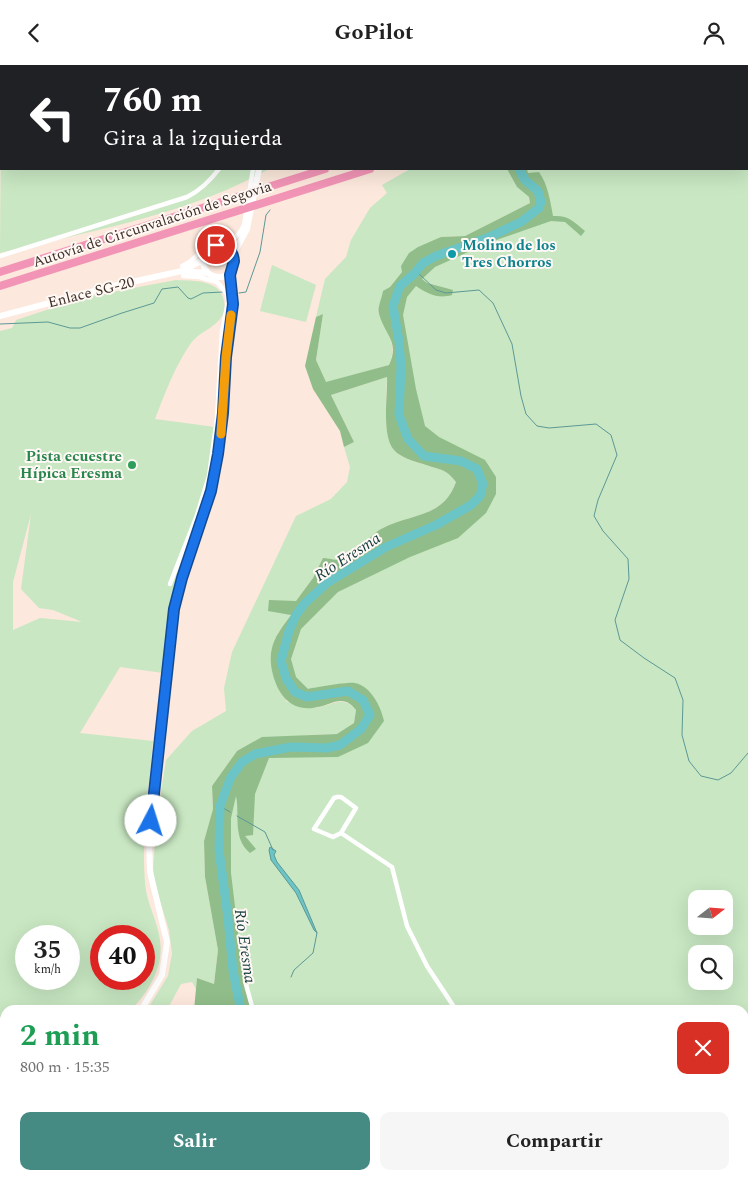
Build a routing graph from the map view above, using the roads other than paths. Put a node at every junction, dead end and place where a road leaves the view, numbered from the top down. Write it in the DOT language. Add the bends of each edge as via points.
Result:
graph roads {
  1 [pos="218,170"];
  2 [pos="254,170"];
  3 [pos="259,170"];
  4 [pos="322,170"];
  5 [pos="367,170"];
  6 [pos="241,239"];
  7 [pos="224,247"];
  8 [pos="233,255"];
  9 [pos="0,256"];
  10 [pos="203,260"];
  11 [pos="0,271"];
  12 [pos="182,271"];
  13 [pos="208,273"];
  14 [pos="230,273"];
  15 [pos="219,277"];
  16 [pos="0,287"];
  17 [pos="231,290"];
  18 [pos="0,316"];
  19 [pos="170,584"];
  20 [pos="340,833"];
  21 [pos="247,957"];
  22 [pos="143,1005"];
  23 [pos="252,1005"];
  24 [pos="453,1005"];
  1 -- 9 [label="street" via="211,180 187,197"];
  2 -- 12 [label="street" via="241,232 230,240 208,245"];
  3 -- 6 [label="street" via="247,229"];
  4 -- 11 [label="highway, Autovía de Circunvalación de Segovia"];
  5 -- 16 [label="highway, Autovía de Circunvalación de Segovia"];
  6 -- 7 [label="street"];
  6 -- 8 [label="street"];
  7 -- 8 [label="street"];
  7 -- 10 [label="street" via="216,245 210,248"];
  8 -- 14 [label="street"];
  10 -- 12 [label="street, Enlace SG-20"];
  10 -- 13 [label="street"];
  12 -- 13 [label="street, Enlace SG-20"];
  12 -- 18 [label="street, Enlace SG-20"];
  12 -- 19 [label="street" via="217,282 227,294 228,302 222,331 217,418 209,476"];
  13 -- 15 [label="street"];
  14 -- 15 [label="street"];
  14 -- 17 [label="street"];
  15 -- 17 [label="street"];
  17 -- 22 [label="street" via="233,304 218,454 209,497 177,596 149,839 150,872 167,943 162,975"];
  20 -- 20 [label="street" via="333,837 314,829 337,797 356,807"];
  20 -- 24 [label="street" via="392,867 407,926 427,966"];
  21 -- 23 [label="street" via="245,981"];
}
